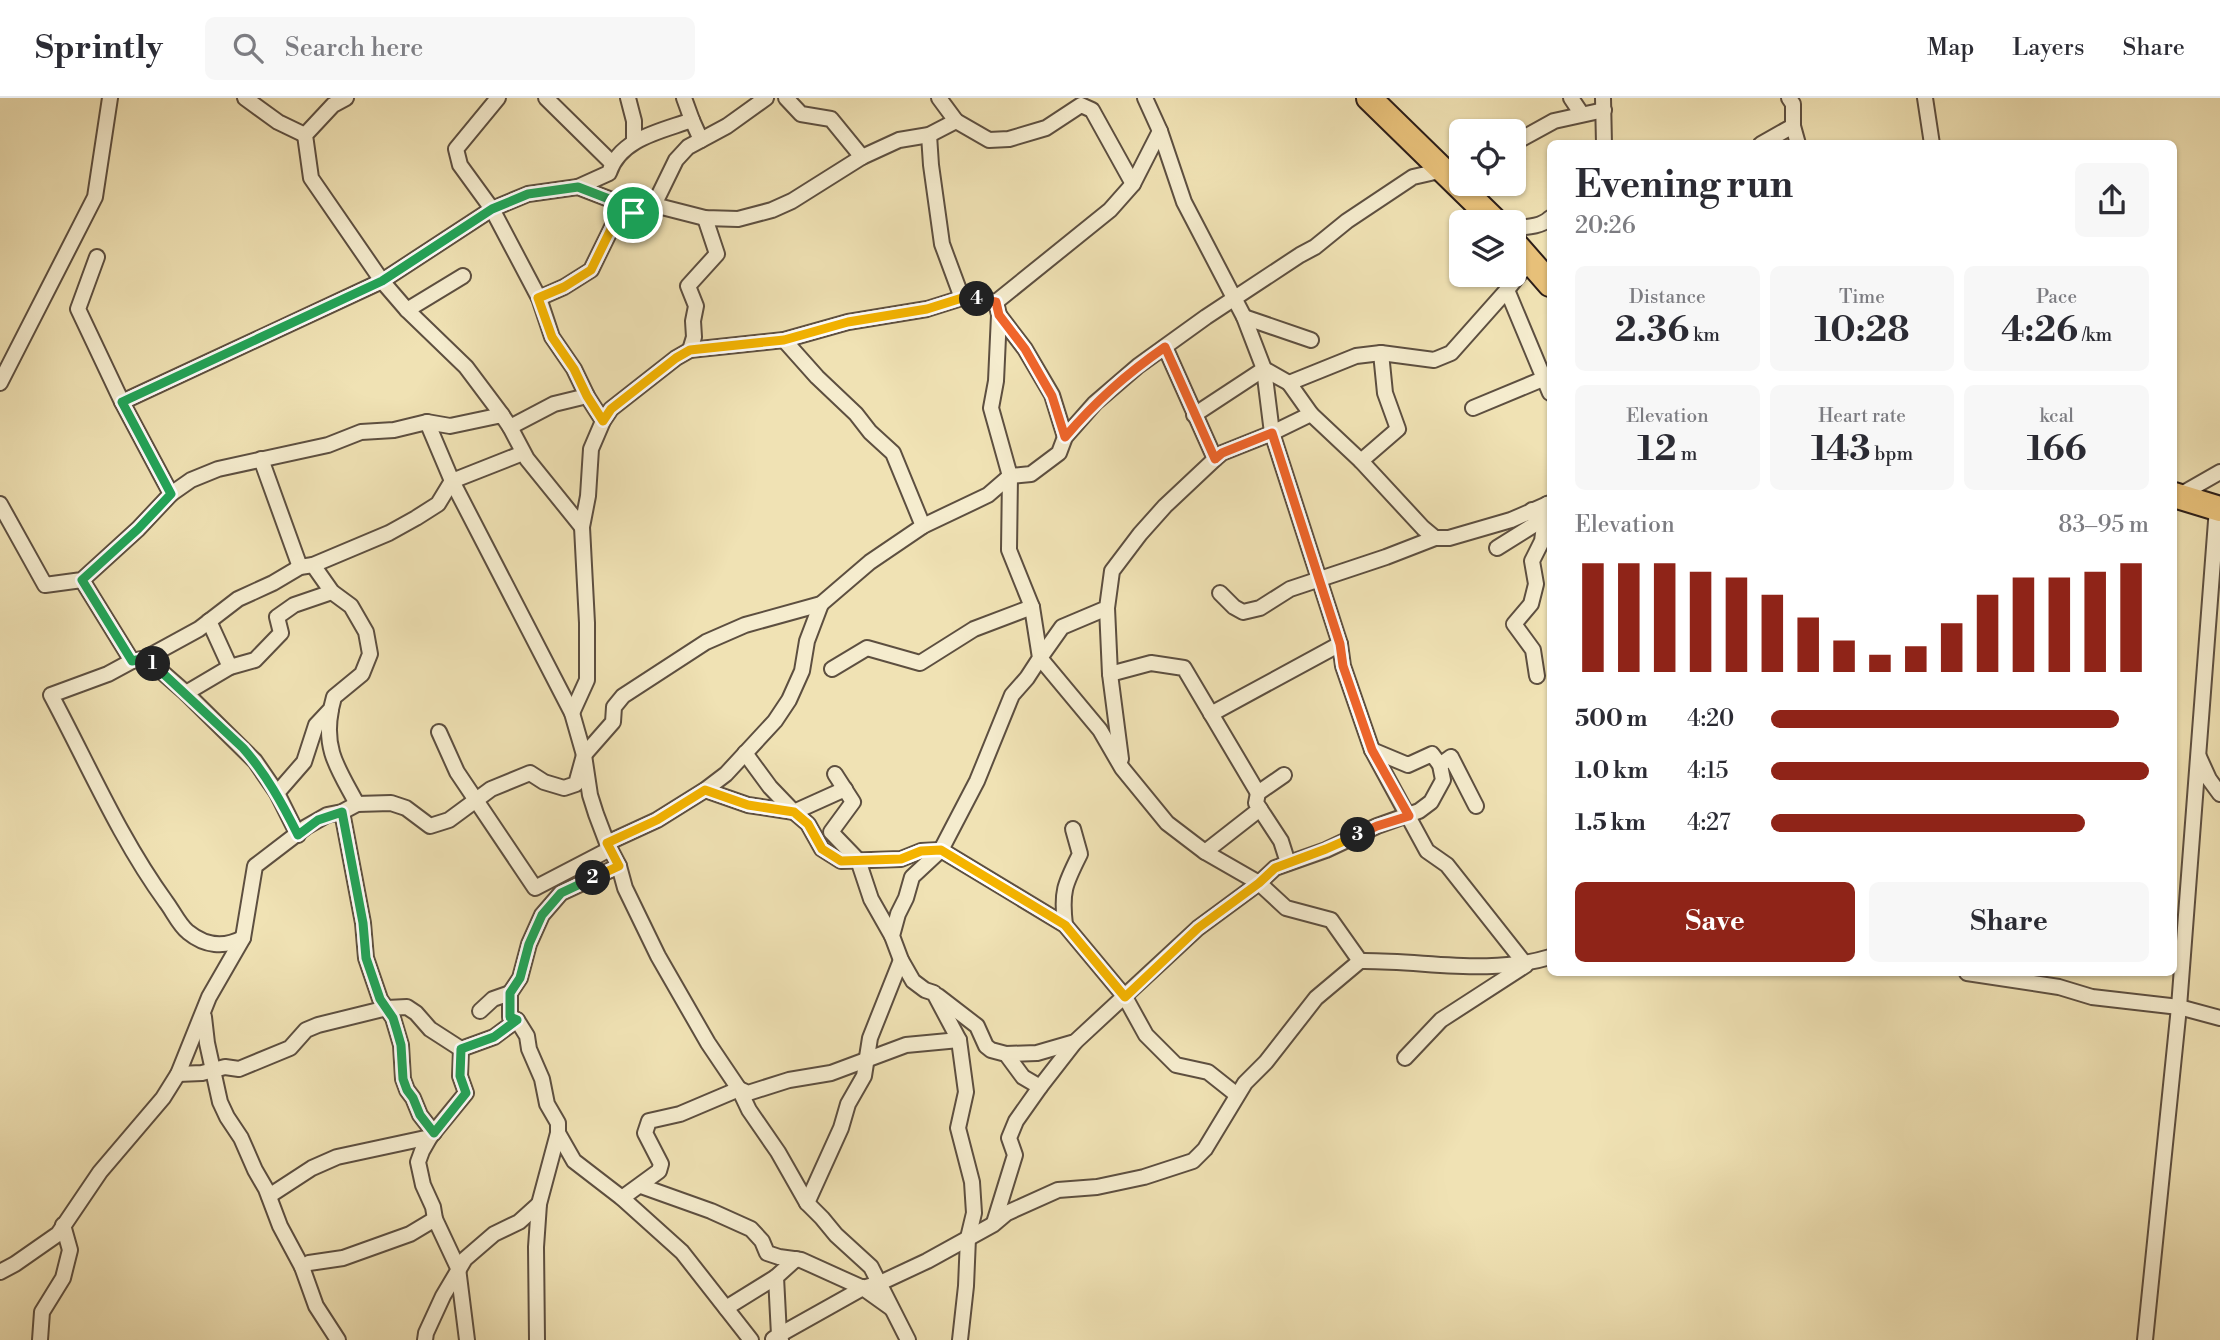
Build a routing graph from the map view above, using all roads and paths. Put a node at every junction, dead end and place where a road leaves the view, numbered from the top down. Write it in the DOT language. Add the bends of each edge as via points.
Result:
graph roads {
  1 [pos="110,98"];
  2 [pos="246,98"];
  3 [pos="346,98"];
  4 [pos="498,98"];
  5 [pos="546,98"];
  6 [pos="628,98"];
  7 [pos="684,98"];
  8 [pos="766,98"];
  9 [pos="786,98"];
  10 [pos="939,98"];
  11 [pos="1145,98"];
  12 [pos="1369,98"];
  13 [pos="1571,98"];
  14 [pos="1789,98"];
  15 [pos="1925,98"];
  16 [pos="1603,104"];
  17 [pos="1581,113"];
  18 [pos="692,120"];
  19 [pos="956,121"];
  20 [pos="1793,126"];
  21 [pos="1160,131"];
  22 [pos="305,135"];
  23 [pos="929,135"];
  24 [pos="1526,136"];
  25 [pos="701,140"];
  26 [pos="1604,140"];
  27 [pos="1768,140"];
  28 [pos="1797,140"];
  29 [pos="1931,140"];
  30 [pos="634,141"];
  31 [pos="862,157"];
  32 [pos="612,163"];
  33 [pos="1449,165"];
  34 [pos="1449,169"];
  35 [pos="1133,184"];
  36 [pos="578,187"];
  37 [pos="1475,196"];
  38 [pos="654,205"];
  39 [pos="492,209"];
  40 [pos="1486,210"];
  41 [pos="705,218"];
  42 [pos="1547,222"];
  43 [pos="1526,226"];
  44 [pos="97,257"];
  45 [pos="1526,257"];
  46 [pos="463,276"];
  47 [pos="382,281"];
  48 [pos="1547,281"];
  49 [pos="1508,287"];
  50 [pos="1507,290"];
  51 [pos="538,298"];
  52 [pos="962,298"];
  53 [pos="1234,300"];
  54 [pos="998,308"];
  55 [pos="407,310"];
  56 [pos="1244,317"];
  57 [pos="784,340"];
  58 [pos="1311,340"];
  59 [pos="1165,347"];
  60 [pos="690,350"];
  61 [pos="1381,353"];
  62 [pos="1264,369"];
  63 [pos="1547,379"];
  64 [pos="0,383"];
  65 [pos="1289,383"];
  66 [pos="1547,384"];
  67 [pos="587,396"];
  68 [pos="122,402"];
  69 [pos="1473,408"];
  70 [pos="1311,414"];
  71 [pos="1194,415"];
  72 [pos="506,421"];
  73 [pos="603,421"];
  74 [pos="427,422"];
  75 [pos="1272,433"];
  76 [pos="1065,437"];
  77 [pos="523,453"];
  78 [pos="261,459"];
  79 [pos="1215,459"];
  80 [pos="1361,461"];
  81 [pos="2220,472"];
  82 [pos="1010,476"];
  83 [pos="452,481"];
  84 [pos="171,494"];
  85 [pos="2177,495"];
  86 [pos="2177,496"];
  87 [pos="0,504"];
  88 [pos="1547,504"];
  89 [pos="2219,508"];
  90 [pos="1532,510"];
  91 [pos="1547,514"];
  92 [pos="923,526"];
  93 [pos="582,527"];
  94 [pos="1435,538"];
  95 [pos="1497,548"];
  96 [pos="306,566"];
  97 [pos="1319,579"];
  98 [pos="82,580"];
  99 [pos="332,592"];
  100 [pos="1220,593"];
  101 [pos="821,604"];
  102 [pos="1032,607"];
  103 [pos="1107,608"];
  104 [pos="209,621"];
  105 [pos="1340,644"];
  106 [pos="1040,658"];
  107 [pos="139,659"];
  108 [pos="230,667"];
  109 [pos="832,669"];
  110 [pos="1110,674"];
  111 [pos="1537,676"];
  112 [pos="186,693"];
  113 [pos="331,709"];
  114 [pos="572,713"];
  115 [pos="1211,714"];
  116 [pos="439,732"];
  117 [pos="1372,750"];
  118 [pos="745,753"];
  119 [pos="584,755"];
  120 [pos="2199,756"];
  121 [pos="1440,765"];
  122 [pos="1122,768"];
  123 [pos="835,774"];
  124 [pos="1284,775"];
  125 [pos="845,789"];
  126 [pos="705,790"];
  127 [pos="277,793"];
  128 [pos="1258,793"];
  129 [pos="2220,794"];
  130 [pos="477,798"];
  131 [pos="358,804"];
  132 [pos="1476,806"];
  133 [pos="1259,809"];
  134 [pos="342,812"];
  135 [pos="794,812"];
  136 [pos="1409,816"];
  137 [pos="1073,829"];
  138 [pos="298,835"];
  139 [pos="608,846"];
  140 [pos="941,850"];
  141 [pos="1205,852"];
  142 [pos="858,860"];
  143 [pos="1288,863"];
  144 [pos="619,866"];
  145 [pos="1259,883"];
  146 [pos="1065,925"];
  147 [pos="892,936"];
  148 [pos="243,938"];
  149 [pos="1547,958"];
  150 [pos="901,960"];
  151 [pos="1360,961"];
  152 [pos="1526,965"];
  153 [pos="1986,976"];
  154 [pos="510,993"];
  155 [pos="934,993"];
  156 [pos="1125,997"];
  157 [pos="2179,1007"];
  158 [pos="387,1008"];
  159 [pos="480,1011"];
  160 [pos="203,1013"];
  161 [pos="2220,1018"];
  162 [pos="517,1020"];
  163 [pos="959,1040"];
  164 [pos="1075,1042"];
  165 [pos="461,1049"];
  166 [pos="1006,1054"];
  167 [pos="1405,1058"];
  168 [pos="865,1060"];
  169 [pos="213,1070"];
  170 [pos="178,1074"];
  171 [pos="1040,1087"];
  172 [pos="739,1089"];
  173 [pos="1237,1095"];
  174 [pos="558,1133"];
  175 [pos="432,1135"];
  176 [pos="641,1186"];
  177 [pos="269,1196"];
  178 [pos="622,1198"];
  179 [pos="807,1203"];
  180 [pos="539,1204"];
  181 [pos="435,1219"];
  182 [pos="994,1224"];
  183 [pos="64,1225"];
  184 [pos="968,1238"];
  185 [pos="796,1259"];
  186 [pos="302,1267"];
  187 [pos="458,1268"];
  188 [pos="0,1272"];
  189 [pos="776,1277"];
  190 [pos="880,1283"];
  191 [pos="863,1289"];
  192 [pos="726,1308"];
  193 [pos="894,1310"];
  194 [pos="778,1338"];
  195 [pos="40,1340"];
  196 [pos="338,1340"];
  197 [pos="425,1340"];
  198 [pos="467,1340"];
  199 [pos="537,1340"];
  200 [pos="751,1340"];
  201 [pos="908,1340"];
  202 [pos="960,1340"];
  203 [pos="2145,1340"];
  1 -- 64 [label="street" via="95,197"];
  2 -- 22 [label="street"];
  3 -- 22 [label="street" via="333,104"];
  4 -- 39 [label="street" via="456,149 460,165"];
  5 -- 32 [label="street"];
  6 -- 30 [label="street"];
  7 -- 18 [label="street"];
  8 -- 25 [label="street"];
  9 -- 31 [label="street" via="801,114 831,119"];
  10 -- 19 [label="street"];
  11 -- 21 [label="street"];
  12 -- 33 [label="highway"];
  13 -- 17 [label="street"];
  14 -- 20 [label="street"];
  15 -- 29 [label="street"];
  16 -- 17 [label="street"];
  16 -- 26 [label="street"];
  17 -- 24 [label="street"];
  18 -- 25 [label="street"];
  18 -- 30 [label="street"];
  19 -- 23 [label="street"];
  19 -- 35 [label="street" via="989,140 1009,139 1046,128 1081,105 1092,110"];
  20 -- 27 [label="street"];
  20 -- 28 [label="street"];
  21 -- 35 [label="street"];
  21 -- 53 [label="street" via="1184,202"];
  22 -- 47 [label="street" via="311,178"];
  23 -- 31 [label="street" via="899,140"];
  23 -- 52 [label="street" via="942,244"];
  25 -- 38 [label="street" via="676,160"];
  30 -- 32 [label="street"];
  31 -- 41 [label="street" via="772,210 738,219"];
  32 -- 36 [label="street" via="609,173"];
  34 -- 53 [label="street" via="1413,177"];
  35 -- 54 [label="street" via="1110,210"];
  36 -- 38 [label="street" via="622,204"];
  36 -- 39 [label="street" via="528,194"];
  37 -- 40 [label="highway"];
  38 -- 41 [label="street"];
  38 -- 51 [label="street" via="614,223 591,270"];
  39 -- 47 [label="street"];
  39 -- 51 [label="street"];
  41 -- 60 [label="street" via="717,254 688,286 696,306"];
  42 -- 43 [label="street"];
  44 -- 68 [label="street" via="78,309"];
  45 -- 48 [label="highway"];
  46 -- 55 [label="street"];
  47 -- 55 [label="street"];
  47 -- 68 [label="street"];
  49 -- 50 [label="street"];
  50 -- 61 [label="street" via="1451,353 1434,360"];
  50 -- 63 [label="street"];
  51 -- 67 [label="street" via="552,337"];
  52 -- 54 [label="street"];
  52 -- 57 [label="street"];
  53 -- 56 [label="street"];
  53 -- 59 [label="street"];
  54 -- 76 [label="street" via="1052,396"];
  54 -- 82 [label="street" via="991,408"];
  55 -- 72 [label="street" via="466,367"];
  56 -- 58 [label="street"];
  56 -- 62 [label="street"];
  57 -- 60 [label="street"];
  57 -- 92 [label="street" via="893,453"];
  59 -- 71 [label="street"];
  59 -- 76 [label="street" via="1095,403"];
  60 -- 73 [label="street" via="611,409"];
  61 -- 65 [label="street" via="1356,356"];
  61 -- 80 [label="street" via="1385,393 1398,429"];
  62 -- 65 [label="street"];
  62 -- 71 [label="street"];
  62 -- 75 [label="street"];
  65 -- 70 [label="street"];
  66 -- 69 [label="street"];
  67 -- 72 [label="street"];
  67 -- 73 [label="street"];
  68 -- 84 [label="street"];
  70 -- 75 [label="street"];
  70 -- 80 [label="street"];
  71 -- 79 [label="street"];
  72 -- 74 [label="street" via="450,426"];
  72 -- 77 [label="street"];
  73 -- 93 [label="street" via="591,449"];
  74 -- 78 [label="street" via="361,432 328,445"];
  74 -- 83 [label="street"];
  75 -- 79 [label="street"];
  75 -- 97 [label="street"];
  76 -- 82 [label="street" via="1059,453 1031,474"];
  77 -- 83 [label="street"];
  77 -- 93 [label="street"];
  78 -- 84 [label="street" via="218,469"];
  78 -- 96 [label="street"];
  79 -- 103 [label="street" via="1165,506 1112,571"];
  80 -- 94 [label="street"];
  81 -- 85 [label="street"];
  82 -- 92 [label="street" via="988,495"];
  82 -- 102 [label="street" via="1009,550"];
  83 -- 96 [label="street" via="438,504 416,518"];
  83 -- 114 [label="street"];
  84 -- 98 [label="street"];
  86 -- 89 [label="highway"];
  87 -- 98 [label="street" via="46,585"];
  88 -- 90 [label="street"];
  89 -- 120 [label="street"];
  90 -- 94 [label="street" via="1485,528"];
  90 -- 95 [label="street" via="1537,523"];
  91 -- 111 [label="street" via="1532,561 1536,584 1531,604 1514,624 1533,650"];
  92 -- 101 [label="street" via="860,569"];
  93 -- 114 [label="street" via="587,680"];
  94 -- 97 [label="street"];
  96 -- 99 [label="street"];
  96 -- 104 [label="street" via="238,599"];
  97 -- 100 [label="street" via="1243,612"];
  97 -- 105 [label="street"];
  98 -- 107 [label="street"];
  99 -- 108 [label="street" via="294,605 277,617 281,633 255,660"];
  99 -- 113 [label="street" via="351,606 366,632 370,654 362,674 334,697"];
  101 -- 118 [label="street" via="789,700"];
  101 -- 119 [label="street" via="745,625 695,648 623,696 614,707 613,722"];
  102 -- 106 [label="street"];
  102 -- 109 [label="street" via="974,629 920,663 867,648"];
  103 -- 106 [label="street" via="1062,627"];
  103 -- 110 [label="street"];
  104 -- 107 [label="street"];
  104 -- 108 [label="street"];
  105 -- 115 [label="street"];
  105 -- 117 [label="street"];
  106 -- 122 [label="street" via="1100,730"];
  106 -- 140 [label="street" via="1012,695 977,781"];
  107 -- 112 [label="street"];
  107 -- 148 [label="street" via="51,695 150,881 187,932 212,945"];
  108 -- 112 [label="street"];
  110 -- 115 [label="street" via="1151,663 1184,668"];
  110 -- 122 [label="street"];
  112 -- 127 [label="street" via="243,748"];
  113 -- 127 [label="street" via="316,725 304,762"];
  113 -- 131 [label="street" via="327,729 332,757"];
  114 -- 119 [label="street"];
  115 -- 128 [label="street"];
  116 -- 130 [label="street" via="457,772"];
  117 -- 121 [label="street" via="1408,765 1432,754"];
  117 -- 136 [label="street"];
  118 -- 126 [label="street"];
  118 -- 135 [label="street"];
  119 -- 130 [label="street" via="572,786 544,782 530,773"];
  119 -- 139 [label="street" via="590,795"];
  120 -- 129 [label="street"];
  120 -- 157 [label="street"];
  121 -- 132 [label="street" via="1451,757"];
  121 -- 136 [label="street" via="1443,780 1431,802"];
  122 -- 141 [label="street" via="1167,822"];
  123 -- 125 [label="street"];
  124 -- 128 [label="street"];
  125 -- 135 [label="street"];
  125 -- 142 [label="street" via="853,802 831,832"];
  126 -- 135 [label="street" via="748,805"];
  126 -- 139 [label="street"];
  127 -- 138 [label="street"];
  128 -- 133 [label="street"];
  130 -- 131 [label="street" via="449,820 430,826 391,803"];
  130 -- 139 [label="street" via="535,888"];
  131 -- 134 [label="street"];
  133 -- 141 [label="street"];
  133 -- 143 [label="street" via="1281,841"];
  134 -- 138 [label="street" via="318,820"];
  134 -- 158 [label="street" via="366,958"];
  135 -- 142 [label="street" via="808,824 822,849 841,861"];
  136 -- 143 [label="street"];
  136 -- 152 [label="street" via="1427,851 1447,865"];
  137 -- 146 [label="street" via="1080,854 1062,899"];
  138 -- 148 [label="street" via="255,866"];
  139 -- 144 [label="street"];
  140 -- 142 [label="street" via="901,859"];
  140 -- 146 [label="street"];
  140 -- 147 [label="street" via="912,877"];
  141 -- 145 [label="street"];
  142 -- 147 [label="street" via="871,899"];
  143 -- 145 [label="street"];
  144 -- 154 [label="street" via="561,893 542,915 520,978"];
  144 -- 172 [label="street" via="663,967"];
  145 -- 151 [label="street" via="1286,908 1331,920"];
  145 -- 156 [label="street" via="1198,928"];
  146 -- 156 [label="street"];
  147 -- 150 [label="street"];
  148 -- 160 [label="street"];
  149 -- 152 [label="street"];
  150 -- 155 [label="street" via="913,981"];
  150 -- 168 [label="street"];
  151 -- 152 [label="street" via="1456,967"];
  151 -- 173 [label="street" via="1316,998"];
  152 -- 167 [label="street" via="1441,1020"];
  153 -- 157 [label="street" via="2092,997"];
  154 -- 159 [label="street" via="493,999"];
  154 -- 162 [label="street" via="510,1017"];
  155 -- 163 [label="street"];
  155 -- 166 [label="street" via="977,1026 986,1046"];
  156 -- 164 [label="street"];
  156 -- 173 [label="street" via="1146,1035 1176,1065 1208,1072"];
  157 -- 161 [label="street"];
  157 -- 203 [label="street"];
  158 -- 165 [label="street" via="407,1007"];
  158 -- 169 [label="street" via="318,1025 306,1030 290,1048 239,1069"];
  158 -- 175 [label="street" via="401,1045 403,1079"];
  160 -- 169 [label="street"];
  160 -- 170 [label="street"];
  162 -- 165 [label="street" via="494,1037"];
  162 -- 174 [label="street" via="527,1036"];
  163 -- 168 [label="street" via="906,1045"];
  163 -- 184 [label="street" via="966,1092 958,1128 972,1182 974,1213"];
  164 -- 166 [label="street" via="1037,1053"];
  164 -- 171 [label="street"];
  165 -- 175 [label="street" via="460,1076 466,1093"];
  166 -- 171 [label="street" via="1023,1077"];
  168 -- 172 [label="street" via="748,1093"];
  168 -- 179 [label="street" via="864,1076"];
  169 -- 170 [label="street"];
  169 -- 177 [label="street" via="223,1110"];
  170 -- 183 [label="street"];
  171 -- 182 [label="street" via="1009,1138 1015,1155"];
  172 -- 176 [label="street" via="680,1114 649,1121 645,1133 661,1164"];
  172 -- 179 [label="street"];
  173 -- 182 [label="street" via="1193,1161 1144,1177 1058,1190 1007,1213"];
  174 -- 178 [label="street" via="574,1161"];
  174 -- 180 [label="street"];
  175 -- 177 [label="street" via="337,1157"];
  175 -- 181 [label="street" via="418,1162"];
  176 -- 178 [label="street"];
  176 -- 185 [label="street" via="751,1229 768,1252"];
  177 -- 186 [label="street"];
  178 -- 192 [label="street" via="682,1252"];
  179 -- 190 [label="street" via="871,1267"];
  180 -- 187 [label="street" via="519,1222 494,1234"];
  180 -- 199 [label="street"];
  181 -- 186 [label="street" via="410,1234"];
  181 -- 187 [label="street"];
  182 -- 184 [label="street"];
  183 -- 188 [label="street" via="58,1234"];
  183 -- 195 [label="street" via="70,1250 63,1278 42,1312"];
  184 -- 190 [label="street"];
  184 -- 202 [label="street"];
  185 -- 189 [label="street"];
  185 -- 191 [label="street"];
  186 -- 196 [label="street" via="316,1306"];
  187 -- 197 [label="street"];
  187 -- 198 [label="street"];
  189 -- 192 [label="street"];
  189 -- 194 [label="street"];
  190 -- 191 [label="street"];
  190 -- 193 [label="street"];
  191 -- 193 [label="street"];
  191 -- 194 [label="street"];
  192 -- 200 [label="street"];
  193 -- 201 [label="street"];
}
